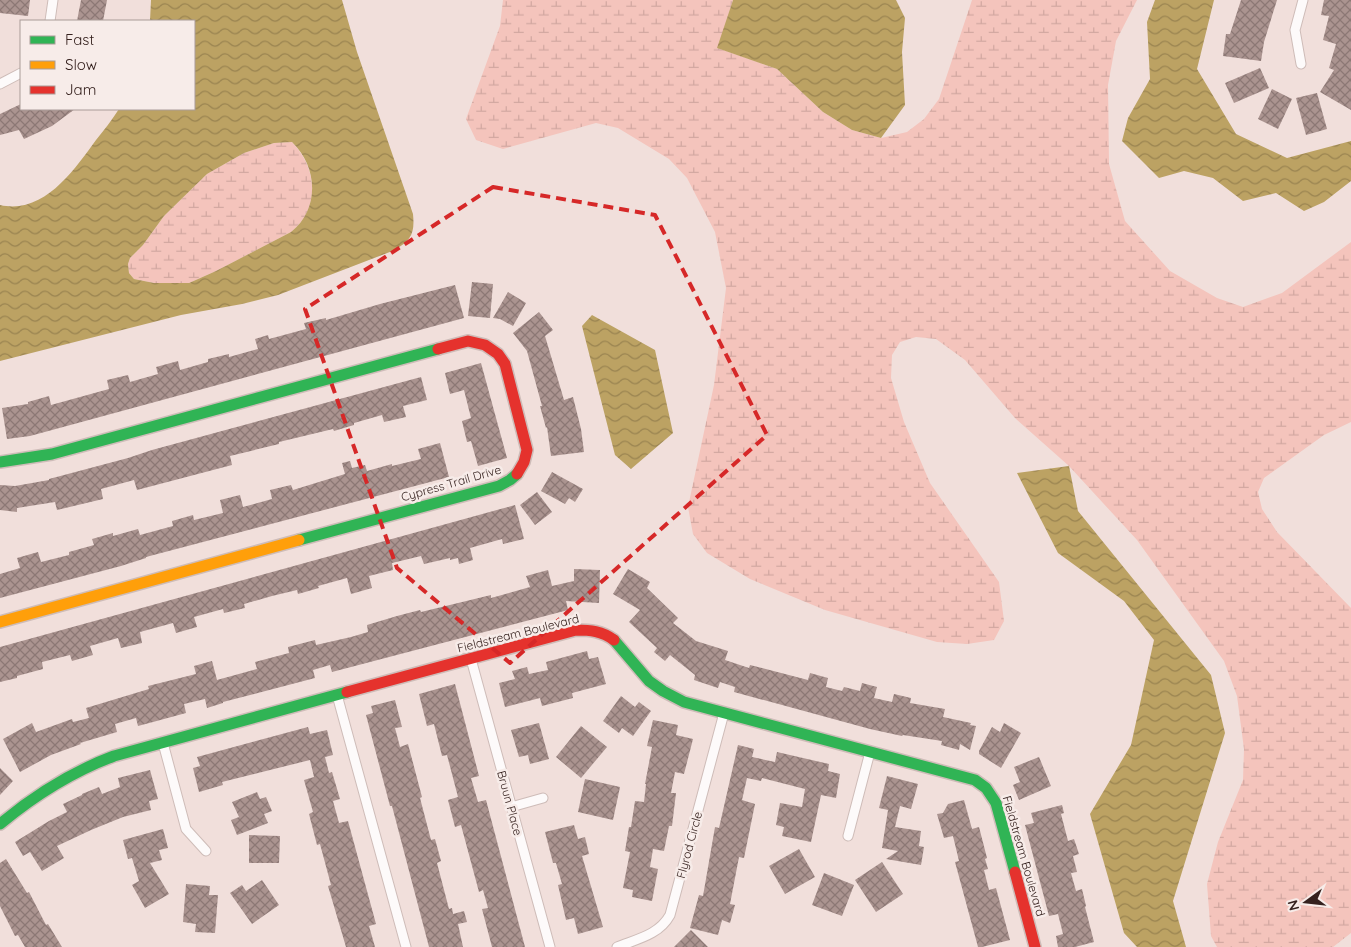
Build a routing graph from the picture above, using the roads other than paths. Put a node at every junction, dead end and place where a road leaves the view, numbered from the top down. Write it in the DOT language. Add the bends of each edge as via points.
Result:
graph roads {
  1 [pos="53,0"];
  2 [pos="1303,0"];
  3 [pos="50,20"];
  4 [pos="1301,64"];
  5 [pos="20,74"];
  6 [pos="0,84"];
  7 [pos="0,462"];
  8 [pos="0,622"];
  9 [pos="471,659"];
  10 [pos="337,695"];
  11 [pos="724,713"];
  12 [pos="163,743"];
  13 [pos="870,752"];
  14 [pos="543,798"];
  15 [pos="511,807"];
  16 [pos="0,824"];
  17 [pos="848,836"];
  18 [pos="206,851"];
  19 [pos="406,947"];
  20 [pos="550,947"];
  21 [pos="617,947"];
  22 [pos="1035,947"];
  1 -- 3 [label="street"];
  2 -- 4 [label="street" via="1295,30"];
  5 -- 6 [label="street"];
  7 -- 8 [label="street, Cypress Trail Drive" via="52,454 468,341 488,346 503,360 527,450 526,460 518,474 499,486"];
  9 -- 10 [label="street, Fieldstream Boulevard"];
  9 -- 11 [label="street, Fieldstream Boulevard" via="576,630 599,631 616,641 641,673 668,694 692,705"];
  9 -- 15 [label="street, Bruun Place"];
  10 -- 12 [label="street, Fieldstream Boulevard"];
  10 -- 19 [label="street"];
  11 -- 13 [label="street, Fieldstream Boulevard"];
  11 -- 21 [label="street, Flyrod Circle" via="670,915 654,932"];
  12 -- 16 [label="street, Fieldstream Boulevard" via="99,761 74,773 38,794"];
  12 -- 18 [label="street" via="186,829"];
  13 -- 17 [label="street"];
  13 -- 22 [label="street, Fieldstream Boulevard" via="971,778 990,791"];
  14 -- 15 [label="street"];
  15 -- 20 [label="street, Bruun Place"];
}
